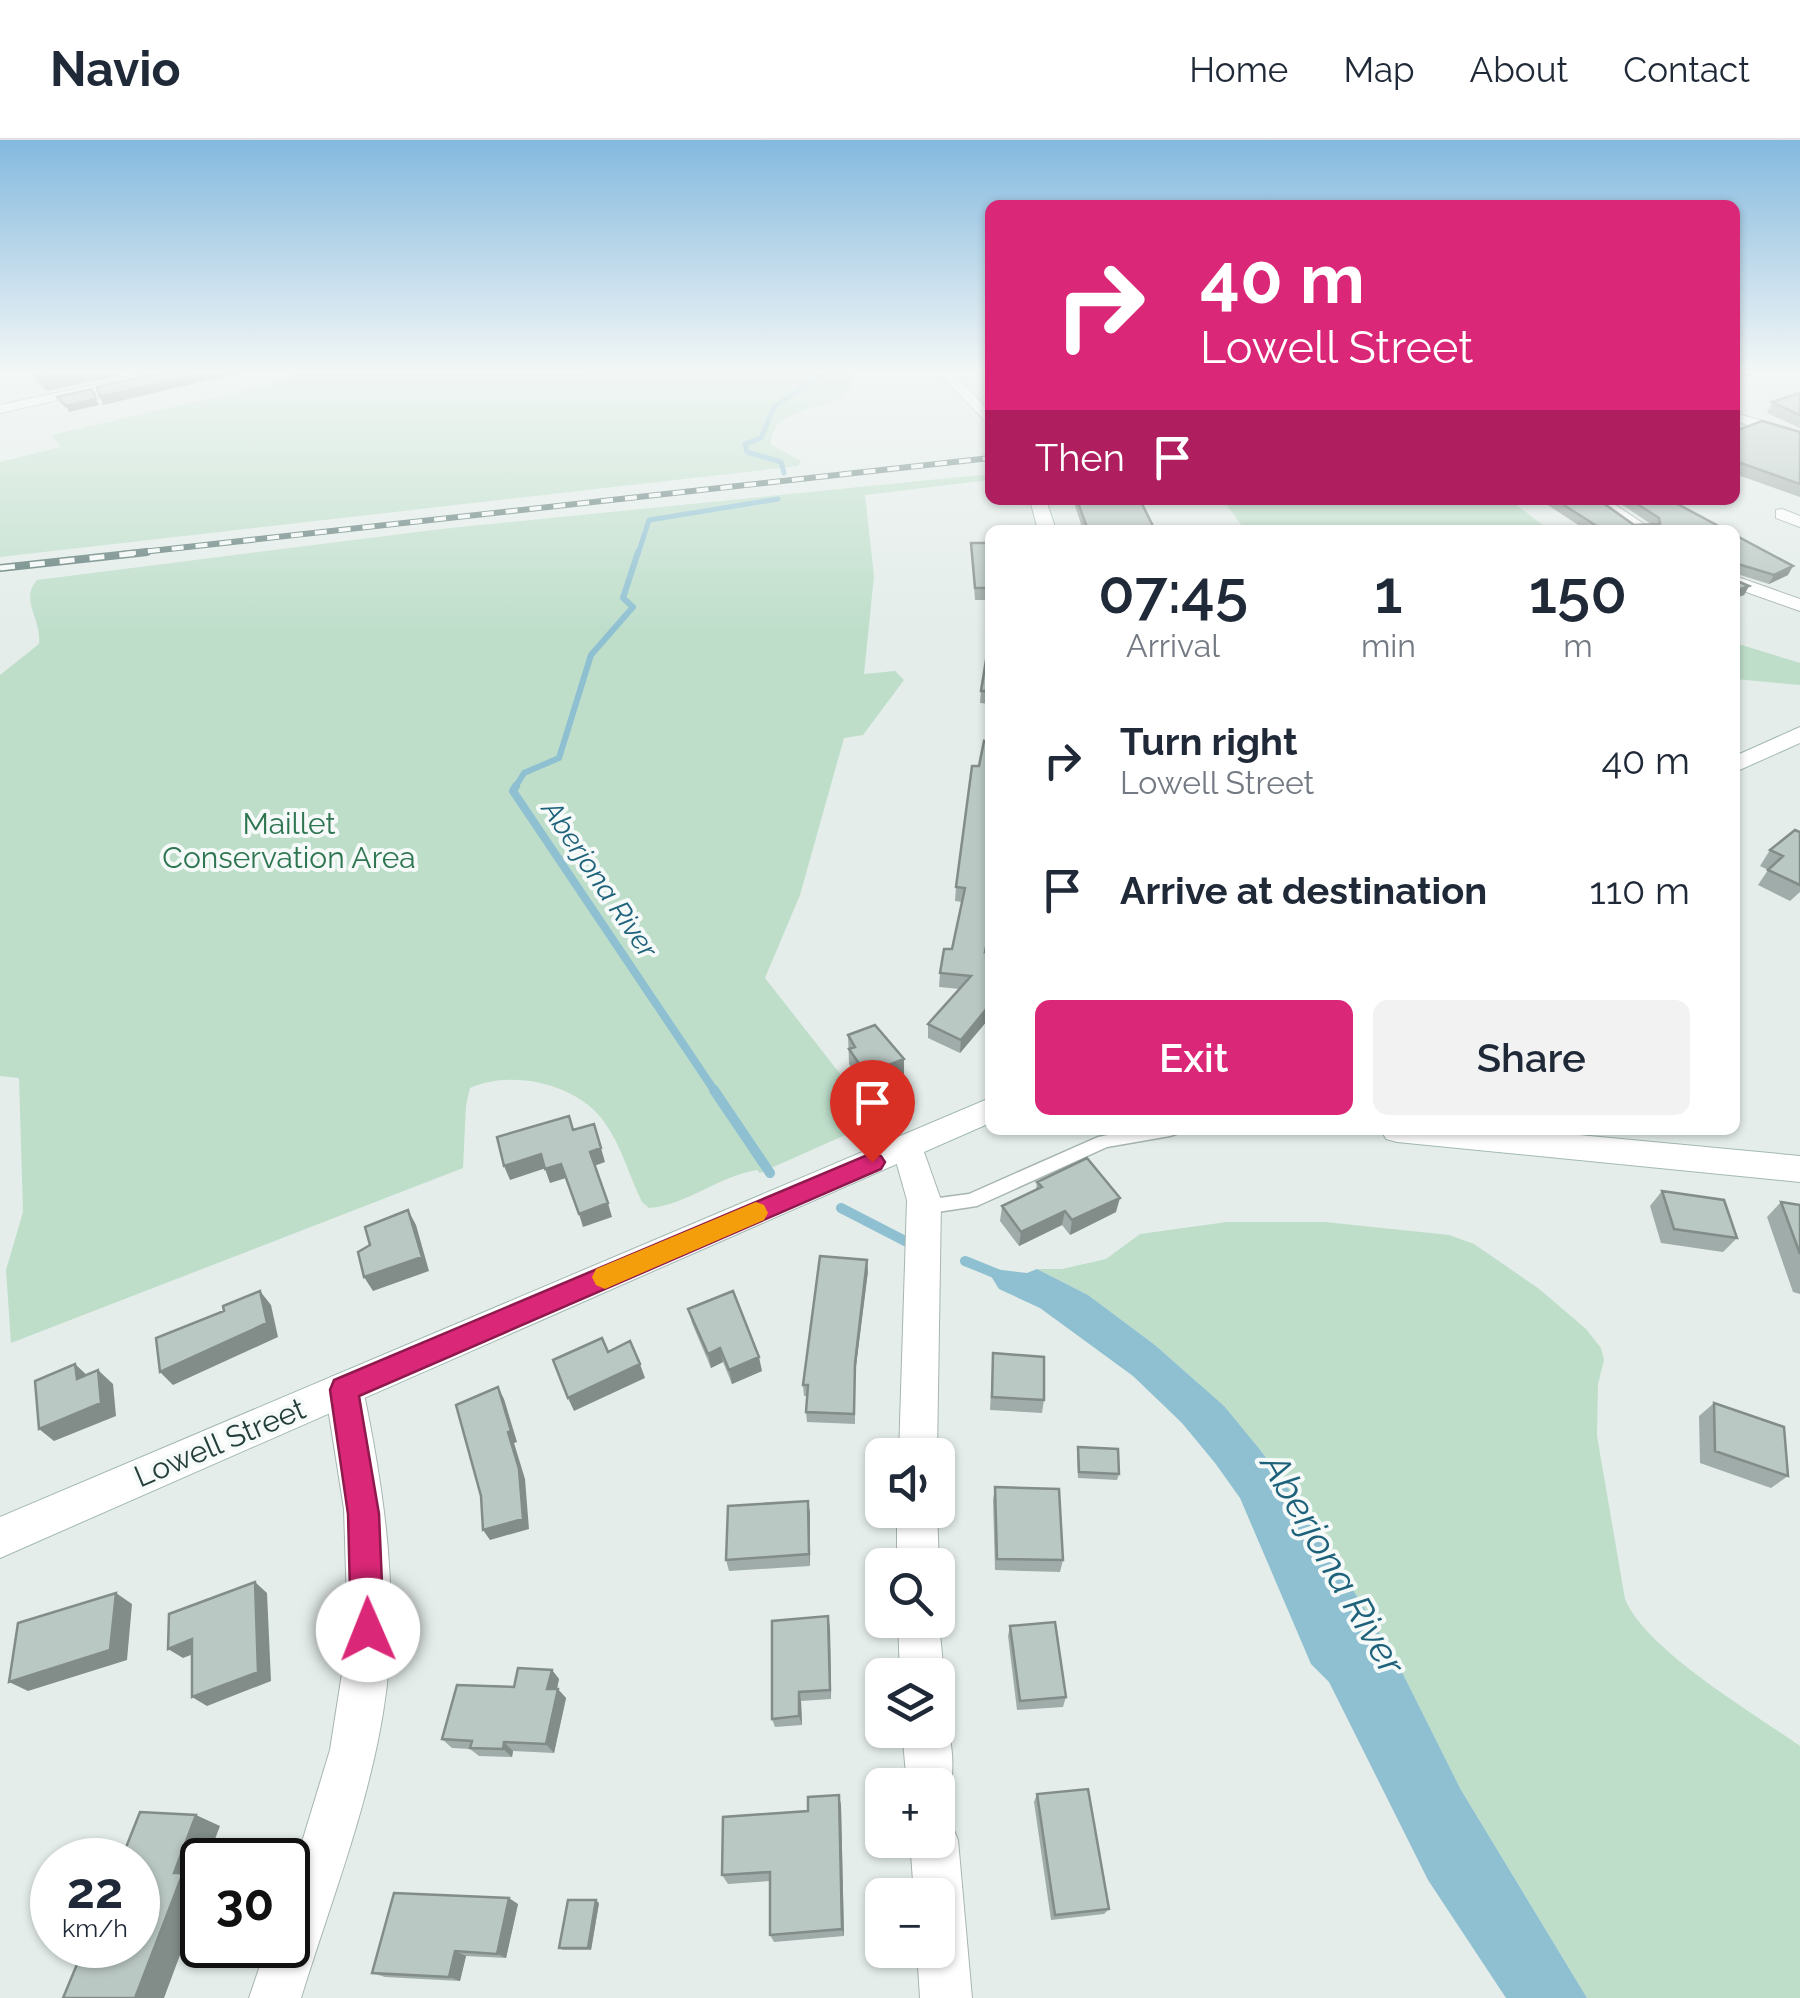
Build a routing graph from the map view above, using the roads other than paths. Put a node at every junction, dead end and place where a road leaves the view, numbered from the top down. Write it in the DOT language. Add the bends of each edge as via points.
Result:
graph roads {
  1 [pos="1604,505"];
  2 [pos="1782,514"];
  3 [pos="1800,522"];
  4 [pos="1636,525"];
  5 [pos="1740,584"];
  6 [pos="1800,605"];
  7 [pos="1800,734"];
  8 [pos="1740,763"];
  9 [pos="985,1112"];
  10 [pos="1140,1135"];
  11 [pos="1449,1135"];
  12 [pos="908,1148"];
  13 [pos="1800,1169"];
  14 [pos="924,1207"];
  15 [pos="344,1390"];
  16 [pos="918,1438"];
  17 [pos="0,1538"];
  18 [pos="935,1858"];
  19 [pos="275,1998"];
  20 [pos="946,1998"];
  1 -- 4 [label="main road"];
  2 -- 3 [label="main road"];
  5 -- 6 [label="main road"];
  7 -- 8 [label="main road"];
  9 -- 12 [label="main road, Lowell Street"];
  10 -- 14 [label="lane" via="1104,1141 971,1201"];
  11 -- 13 [label="main road"];
  12 -- 14 [label="main road"];
  12 -- 15 [label="main road, Lowell Street"];
  14 -- 16 [label="main road"];
  15 -- 17 [label="main road, Lowell Street"];
  15 -- 19 [label="main road" via="363,1514 364,1686 351,1756"];
  18 -- 20 [label="main road"];
}
